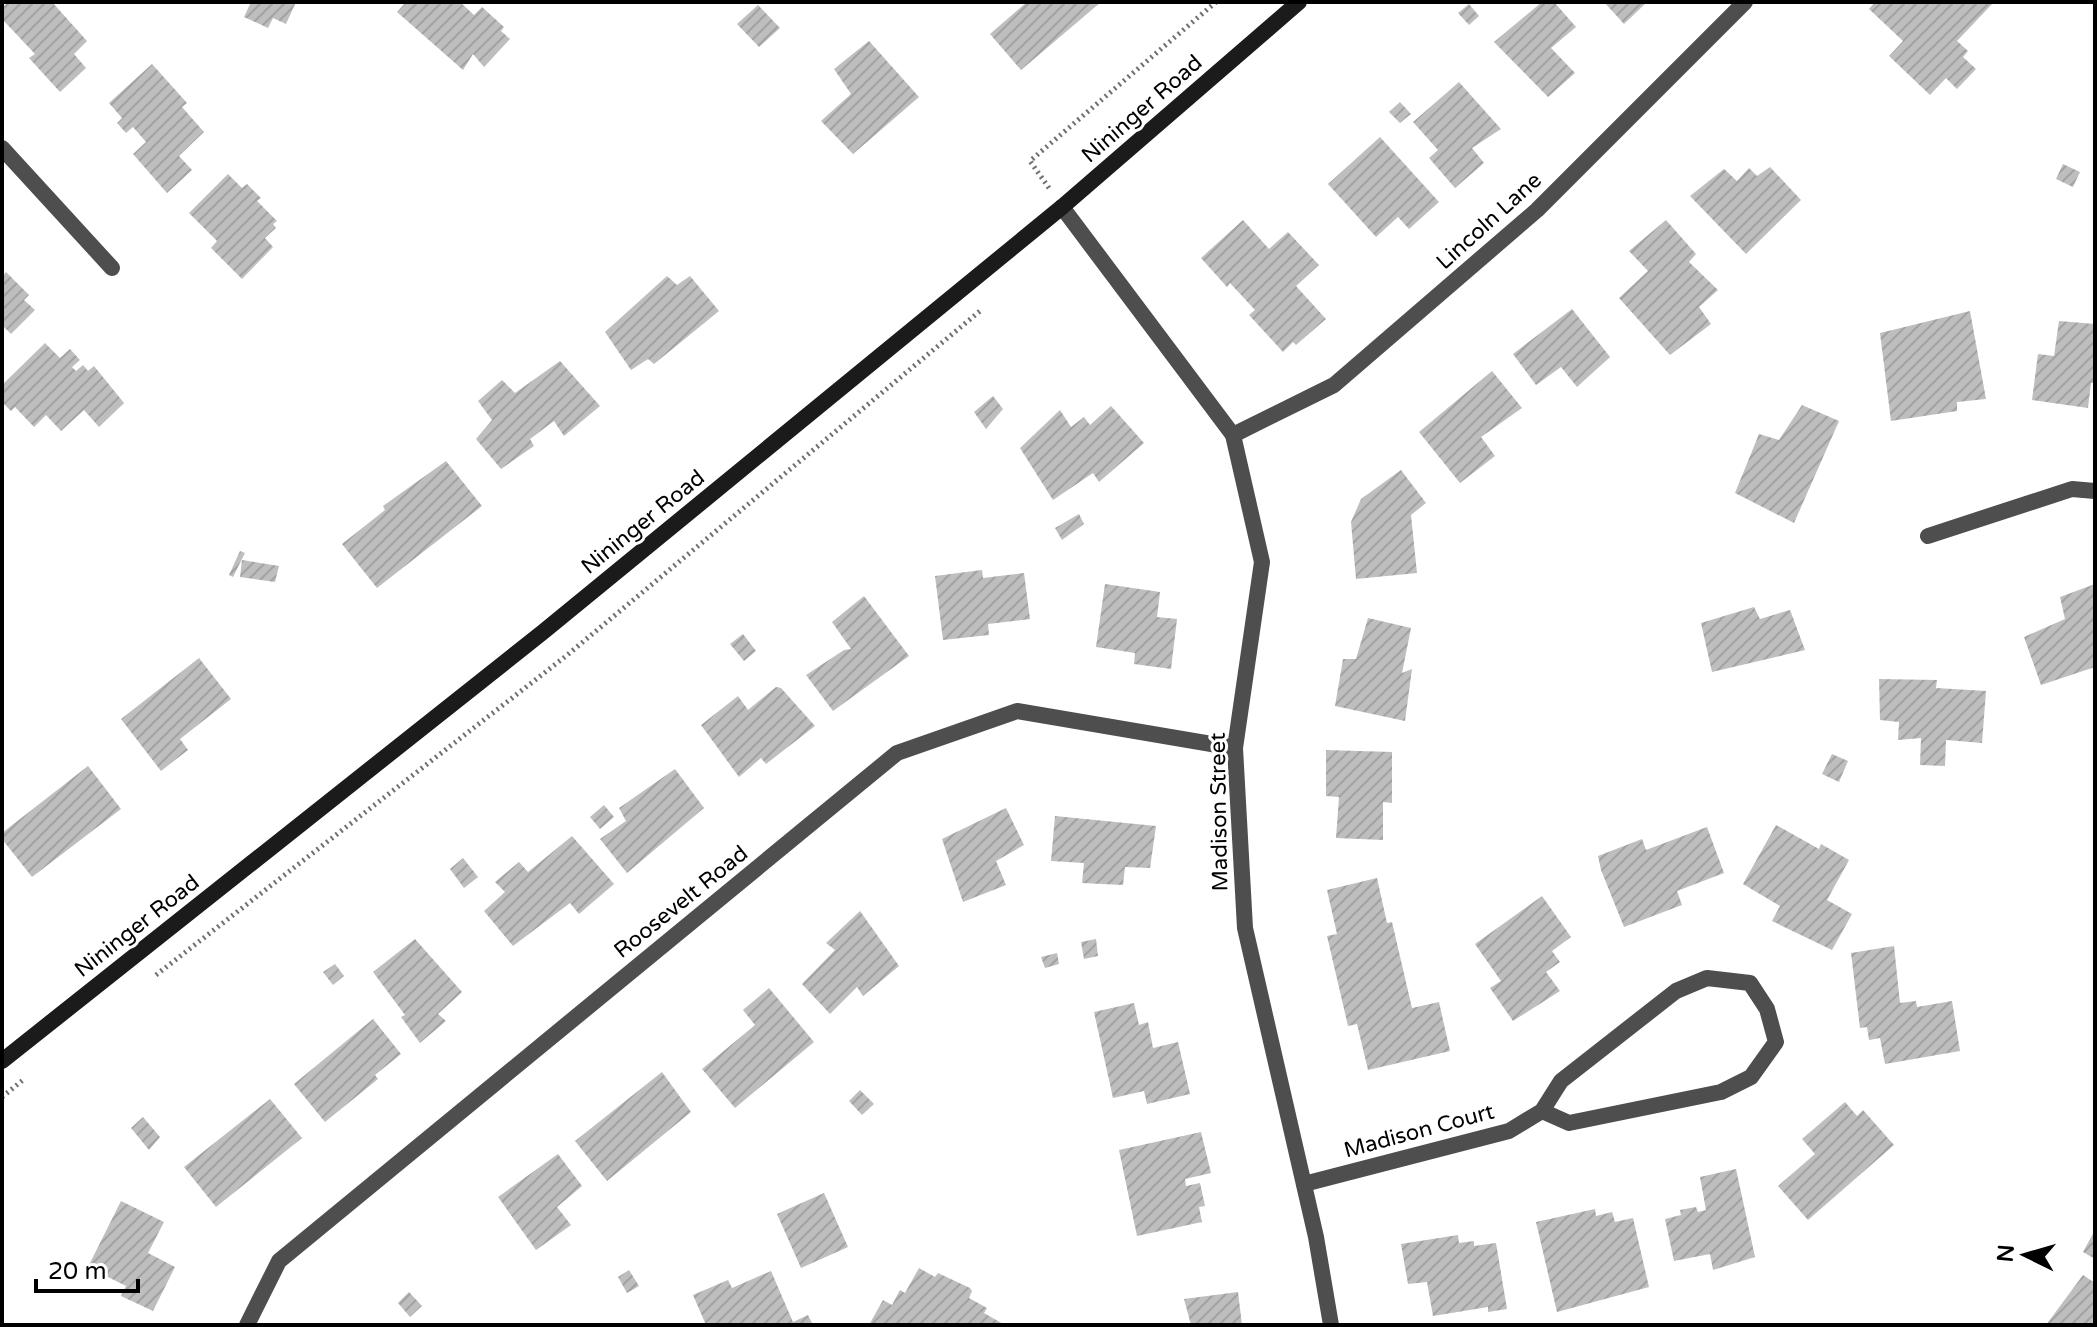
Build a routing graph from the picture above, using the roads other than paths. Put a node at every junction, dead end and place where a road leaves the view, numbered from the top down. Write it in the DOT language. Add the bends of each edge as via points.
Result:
graph roads {
  1 [pos="1299,2"];
  2 [pos="1745,2"];
  3 [pos="2,148"];
  4 [pos="1062,207"];
  5 [pos="112,268"];
  6 [pos="1233,435"];
  7 [pos="2095,491"];
  8 [pos="1928,536"];
  9 [pos="1235,748"];
  10 [pos="2,1061"];
  11 [pos="1542,1111"];
  12 [pos="1304,1184"];
  13 [pos="247,1325"];
  14 [pos="1331,1325"];
  1 -- 4 [label="street, Nininger Road"];
  2 -- 6 [label="street, Lincoln Lane" via="1537,210 1334,385"];
  3 -- 5 [label="street"];
  4 -- 6 [label="street, Madison Street"];
  4 -- 10 [label="street, Nininger Road" via="543,632"];
  6 -- 9 [label="street, Madison Street" via="1262,562"];
  7 -- 8 [label="street" via="2072,489"];
  9 -- 12 [label="street, Madison Street" via="1245,928"];
  9 -- 13 [label="street, Roosevelt Road" via="1017,711 897,753 279,1261"];
  11 -- 11 [label="street, Madison Court" via="1561,1081 1676,991 1707,978 1750,983 1767,1009 1776,1042 1751,1077 1721,1092 1569,1123"];
  11 -- 12 [label="street, Madison Court" via="1509,1131"];
  12 -- 14 [label="street, Madison Street"];
}
